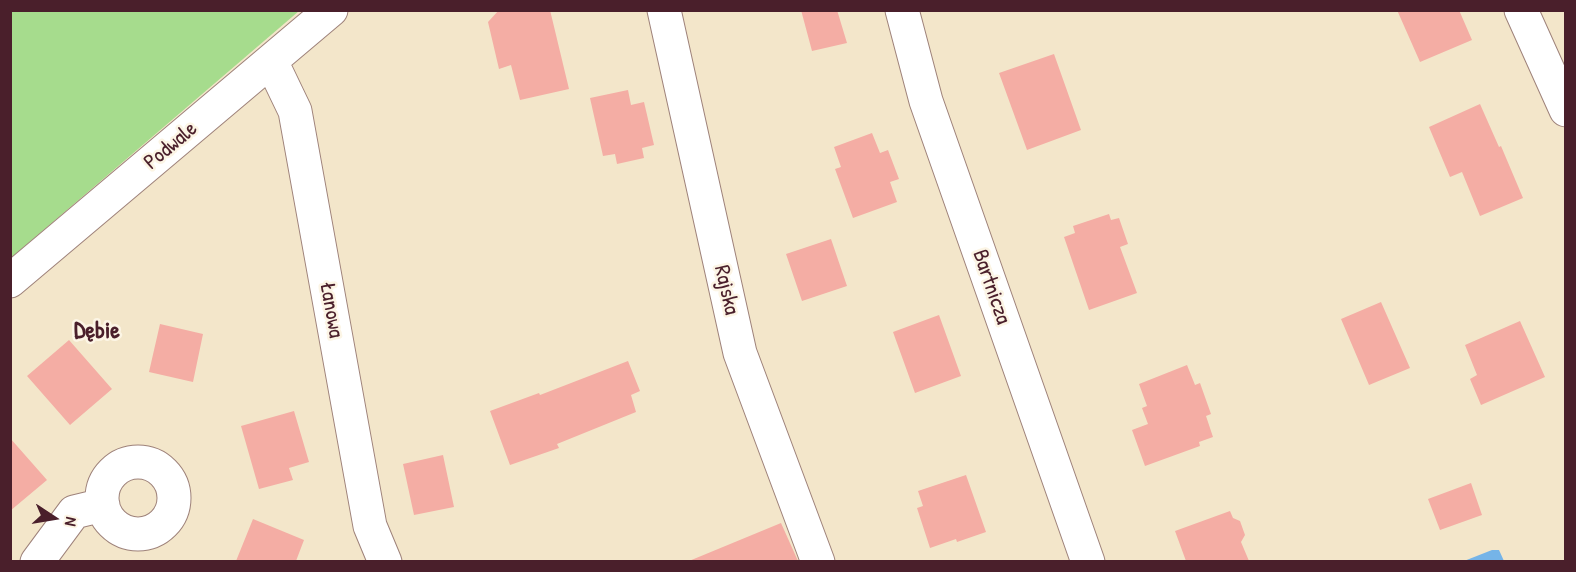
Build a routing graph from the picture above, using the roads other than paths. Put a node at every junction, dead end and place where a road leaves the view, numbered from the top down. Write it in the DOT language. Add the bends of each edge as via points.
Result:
graph roads {
  1 [pos="331,10"];
  2 [pos="664,10"];
  3 [pos="902,10"];
  4 [pos="1521,10"];
  5 [pos="271,61"];
  6 [pos="1566,110"];
  7 [pos="10,281"];
  8 [pos="103,504"];
  9 [pos="37,561"];
  10 [pos="385,561"];
  11 [pos="818,561"];
  12 [pos="1088,561"];
  1 -- 5 [label="street, Podwale"];
  2 -- 11 [label="street, Rajska" via="740,353"];
  3 -- 12 [label="street, Bartnicza" via="926,101"];
  4 -- 6 [label="street"];
  5 -- 7 [label="street, Podwale"];
  5 -- 10 [label="street, Łanowa" via="295,111 370,526"];
  8 -- 9 [label="street" via="74,512"];
}
